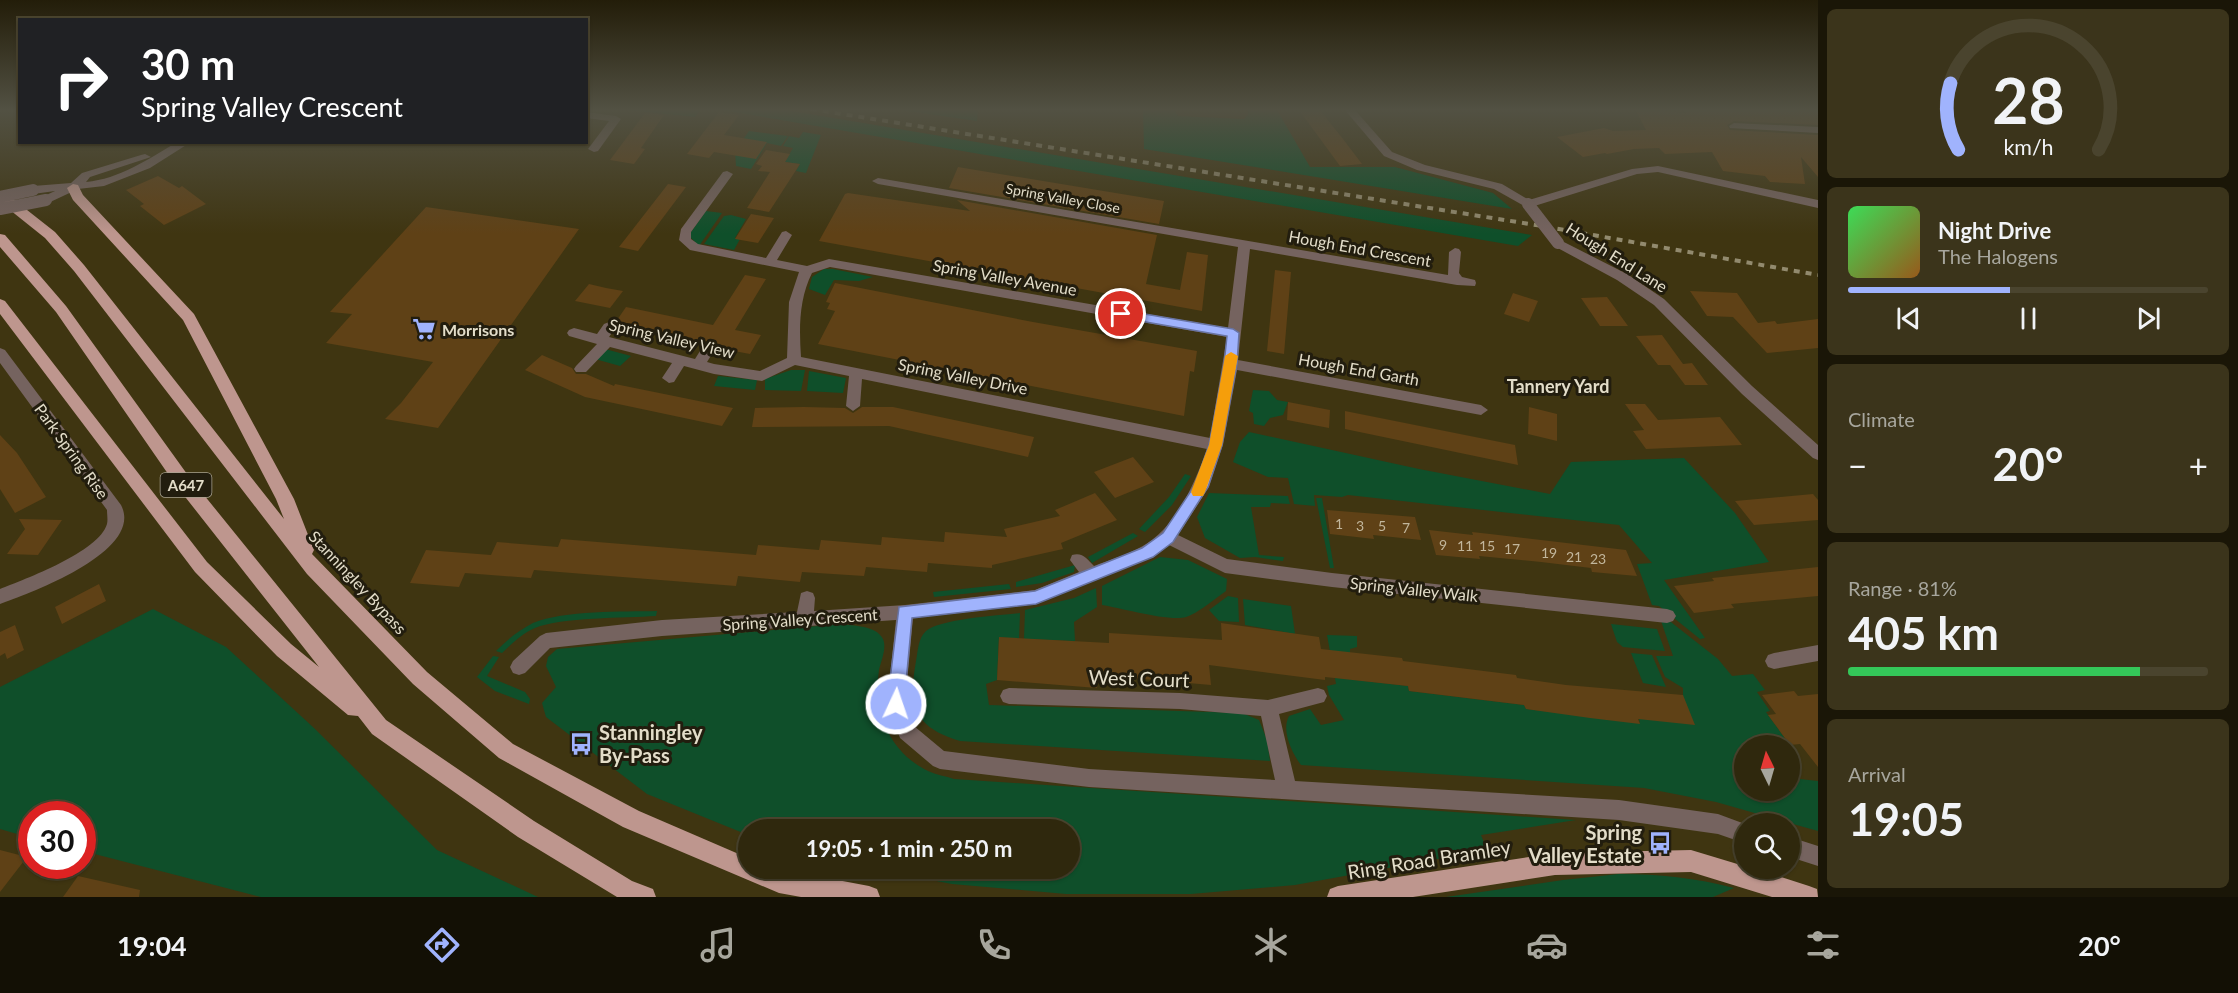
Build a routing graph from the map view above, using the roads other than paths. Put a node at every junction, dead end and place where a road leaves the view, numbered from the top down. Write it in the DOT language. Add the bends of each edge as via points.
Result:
graph roads {
  1 [pos="170,151"];
  2 [pos="1385,151"];
  3 [pos="727,174"];
  4 [pos="878,181"];
  5 [pos="73,188"];
  6 [pos="0,196"];
  7 [pos="1528,204"];
  8 [pos="1818,204"];
  9 [pos="0,209"];
  10 [pos="786,235"];
  11 [pos="0,238"];
  12 [pos="1244,245"];
  13 [pos="1455,252"];
  14 [pos="769,262"];
  15 [pos="807,270"];
  16 [pos="1456,281"];
  17 [pos="1470,283"];
  18 [pos="0,304"];
  19 [pos="609,327"];
  20 [pos="574,333"];
  21 [pos="1233,333"];
  22 [pos="603,341"];
  23 [pos="710,346"];
  24 [pos="0,353"];
  25 [pos="794,360"];
  26 [pos="680,361"];
  27 [pos="1231,364"];
  28 [pos="698,365"];
  29 [pos="581,369"];
  30 [pos="856,372"];
  31 [pos="669,378"];
  32 [pos="853,406"];
  33 [pos="1481,410"];
  34 [pos="1811,440"];
  35 [pos="1216,445"];
  36 [pos="1818,454"];
  37 [pos="1168,537"];
  38 [pos="1078,560"];
  39 [pos="313,568"];
  40 [pos="1091,575"];
  41 [pos="0,597"];
  42 [pos="807,598"];
  43 [pos="904,612"];
  44 [pos="1667,616"];
  45 [pos="805,618"];
  46 [pos="1818,653"];
  47 [pos="1774,661"];
  48 [pos="519,667"];
  49 [pos="1009,696"];
  50 [pos="1318,696"];
  51 [pos="1268,708"];
  52 [pos="379,727"];
  53 [pos="1286,789"];
  54 [pos="1734,830"];
  55 [pos="1800,850"];
  56 [pos="1818,856"];
  57 [pos="645,897"];
  58 [pos="869,897"];
  59 [pos="1338,897"];
  60 [pos="1809,897"];
  1 -- 5 [label="street" via="119,177"];
  2 -- 7 [label="street, Hough End Lane" via="1421,168 1498,186"];
  3 -- 14 [label="street" via="685,232 685,240 694,247"];
  4 -- 12 [label="street, Spring Valley Close"];
  5 -- 6 [label="street, bridge"];
  5 -- 9 [label="street, bridge" via="46,200"];
  5 -- 39 [label="highway, A647" via="189,317 285,499"];
  6 -- 39 [label="highway, Stanningley Bypass / A647" via="50,235 79,268"];
  7 -- 8 [label="street" via="1636,171 1658,169"];
  7 -- 34 [label="street, Hough End Lane, bridge" via="1558,243 1659,302 1755,397"];
  10 -- 14 [label="street"];
  11 -- 52 [label="highway, A647" via="61,309 181,478"];
  12 -- 16 [label="street, Hough End Crescent"];
  12 -- 21 [label="street, Spring Valley Crescent"];
  13 -- 16 [label="street"];
  14 -- 15 [label="street"];
  15 -- 21 [label="street, Spring Valley Avenue" via="829,263"];
  15 -- 25 [label="street" via="801,280 792,325"];
  16 -- 17 [label="street, Hough End Crescent"];
  18 -- 52 [label="highway, A647" via="201,567 284,650"];
  19 -- 22 [label="street"];
  20 -- 22 [label="street, Spring Valley View"];
  21 -- 27 [label="street, Spring Valley Crescent"];
  22 -- 26 [label="street, Spring Valley View"];
  22 -- 29 [label="street"];
  23 -- 28 [label="street"];
  24 -- 41 [label="street, Park Spring Rise" via="115,509 117,525 112,535 88,556"];
  25 -- 28 [label="street, Spring Valley View" via="762,376"];
  25 -- 30 [label="street, Spring Valley Drive"];
  26 -- 28 [label="street, Spring Valley View"];
  26 -- 31 [label="street"];
  27 -- 33 [label="street, Hough End Garth"];
  27 -- 35 [label="street, Spring Valley Crescent"];
  30 -- 32 [label="street"];
  30 -- 35 [label="street, Spring Valley Drive"];
  34 -- 36 [label="street, Hough End Lane"];
  35 -- 37 [label="street, Spring Valley Crescent" via="1201,487"];
  37 -- 40 [label="street, Spring Valley Crescent" via="1147,552"];
  37 -- 44 [label="street, Spring Valley Walk" via="1226,566 1298,571"];
  38 -- 40 [label="street"];
  39 -- 58 [label="highway, Stanningley Bypass / A647" via="420,678 506,751 631,819 779,882"];
  40 -- 43 [label="street, Spring Valley Crescent" via="1036,597"];
  42 -- 45 [label="street"];
  43 -- 45 [label="street, Spring Valley Crescent"];
  43 -- 53 [label="street" via="896,704 907,732 940,760 1089,778"];
  45 -- 48 [label="street, Spring Valley Crescent" via="546,641"];
  46 -- 47 [label="street"];
  49 -- 51 [label="street, West Court"];
  50 -- 51 [label="street, West Court"];
  51 -- 53 [label="street"];
  52 -- 57 [label="highway, A647" via="526,829"];
  53 -- 54 [label="street" via="1619,810"];
  55 -- 56 [label="street"];
  59 -- 60 [label="highway, Ring Road Bramley" via="1555,864 1691,861"];
}
